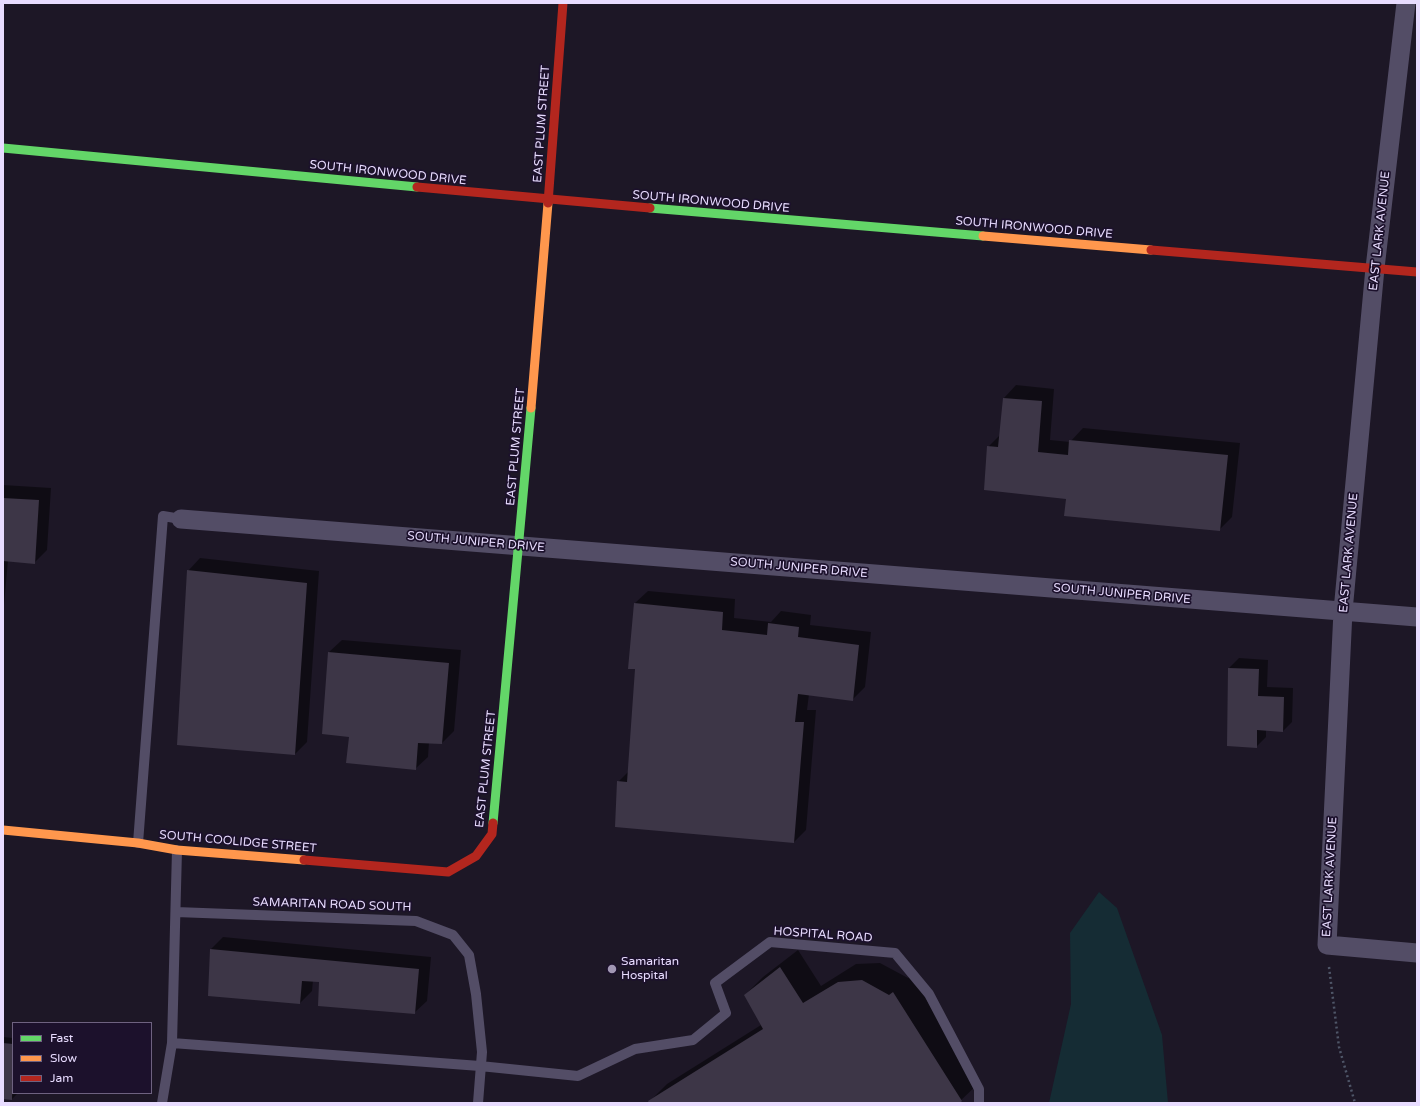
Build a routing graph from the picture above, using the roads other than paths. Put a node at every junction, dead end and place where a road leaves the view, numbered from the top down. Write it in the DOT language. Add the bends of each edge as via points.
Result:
graph roads {
  1 [pos="563,3"];
  2 [pos="1406,3"];
  3 [pos="3,148"];
  4 [pos="549,200"];
  5 [pos="1375,268"];
  6 [pos="1417,272"];
  7 [pos="180,519"];
  8 [pos="520,546"];
  9 [pos="1343,611"];
  10 [pos="1417,617"];
  11 [pos="3,830"];
  12 [pos="138,843"];
  13 [pos="177,850"];
  14 [pos="448,872"];
  15 [pos="176,912"];
  16 [pos="1417,953"];
  17 [pos="172,1043"];
  18 [pos="480,1066"];
  19 [pos="162,1103"];
  20 [pos="478,1103"];
  21 [pos="979,1103"];
  1 -- 4 [label="street, EAST PLUM STREET"];
  2 -- 5 [label="street, EAST LARK AVENUE"];
  3 -- 4 [label="street, SOUTH IRONWOOD DRIVE"];
  4 -- 5 [label="street, SOUTH IRONWOOD DRIVE"];
  4 -- 8 [label="street, EAST PLUM STREET"];
  5 -- 6 [label="street, SOUTH IRONWOOD DRIVE"];
  5 -- 9 [label="street, EAST LARK AVENUE"];
  7 -- 8 [label="street, SOUTH JUNIPER DRIVE"];
  7 -- 12 [label="lane" via="163,516"];
  8 -- 9 [label="street, SOUTH JUNIPER DRIVE"];
  8 -- 14 [label="street, EAST PLUM STREET" via="492,834 476,856"];
  9 -- 10 [label="street, SOUTH JUNIPER DRIVE"];
  9 -- 16 [label="street, EAST LARK AVENUE" via="1327,945"];
  11 -- 12 [label="street, SOUTH COOLIDGE STREET"];
  12 -- 13 [label="street, SOUTH COOLIDGE STREET"];
  13 -- 14 [label="street, SOUTH COOLIDGE STREET"];
  13 -- 15 [label="lane"];
  15 -- 17 [label="lane"];
  15 -- 18 [label="lane, SAMARITAN ROAD SOUTH" via="416,921 453,935 470,955 482,1052"];
  17 -- 18 [label="lane"];
  17 -- 19 [label="lane"];
  18 -- 20 [label="lane, SAMARITAN ROAD SOUTH"];
  18 -- 21 [label="lane, HOSPITAL ROAD" via="578,1076 635,1048 693,1040 726,1014 715,983 770,942 895,953 929,994 979,1089"];
}
